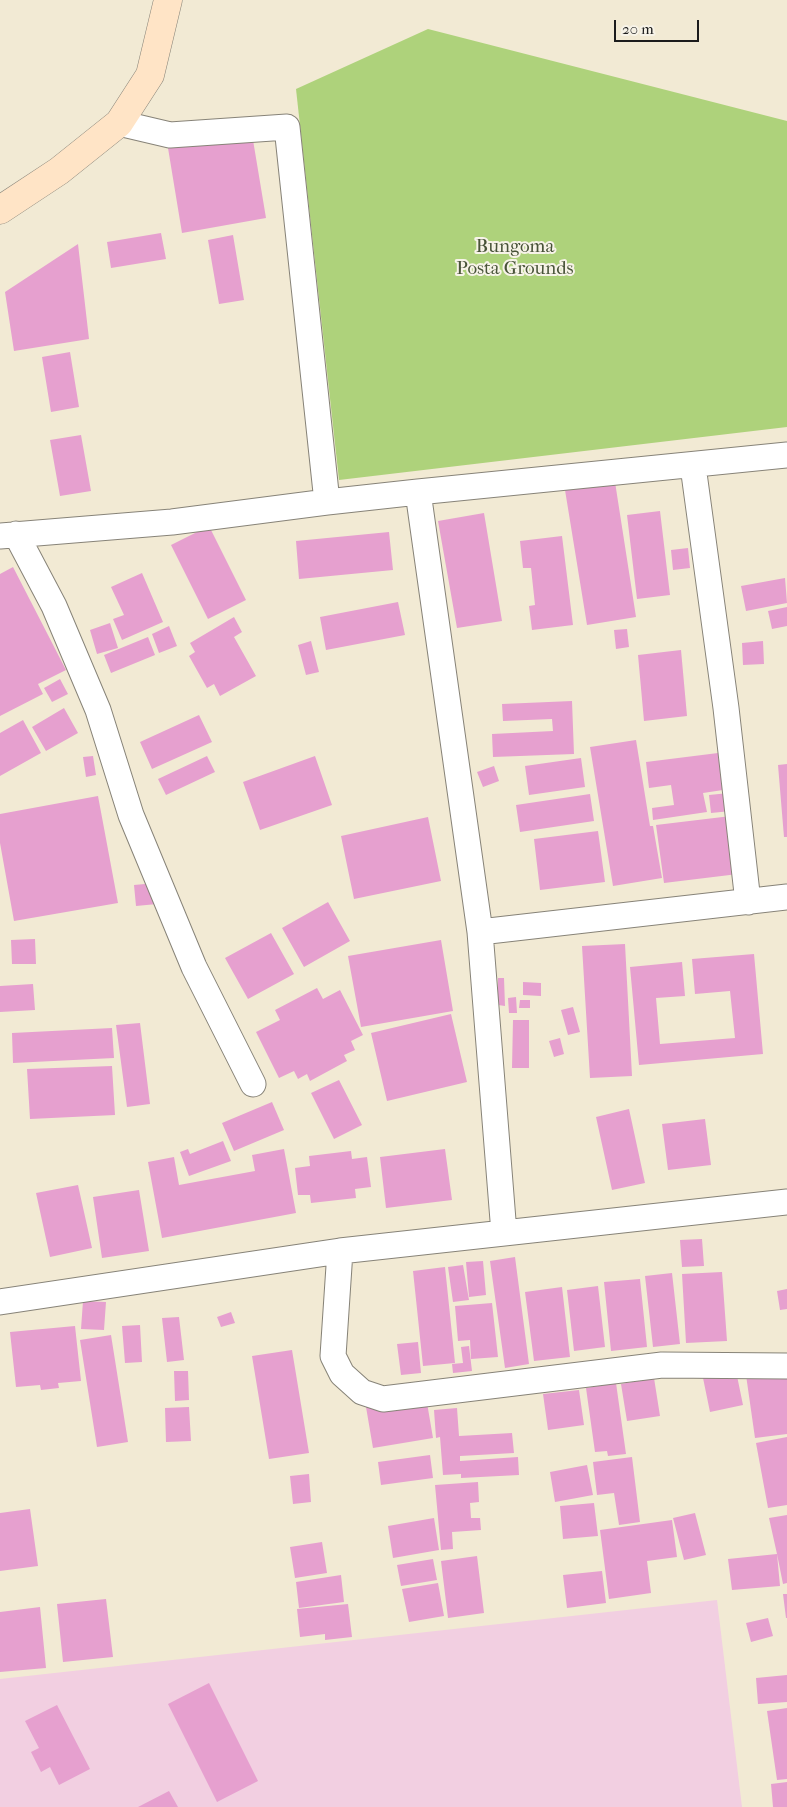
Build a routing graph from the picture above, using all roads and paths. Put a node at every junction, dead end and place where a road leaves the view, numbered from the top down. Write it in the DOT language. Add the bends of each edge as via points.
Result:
graph roads {
  1 [pos="168,0"];
  2 [pos="119,123"];
  3 [pos="0,210"];
  4 [pos="787,455"];
  5 [pos="693,466"];
  6 [pos="418,492"];
  7 [pos="327,502"];
  8 [pos="8,535"];
  9 [pos="787,897"];
  10 [pos="748,902"];
  11 [pos="480,932"];
  12 [pos="253,1084"];
  13 [pos="787,1202"];
  14 [pos="504,1232"];
  15 [pos="340,1251"];
  16 [pos="0,1302"];
  17 [pos="787,1366"];
  1 -- 2 [label="street" via="150,74"];
  2 -- 3 [label="street" via="59,171"];
  2 -- 7 [label="street" via="170,135 287,127"];
  4 -- 5 [label="street"];
  5 -- 6 [label="street"];
  5 -- 10 [label="street"];
  6 -- 7 [label="street"];
  6 -- 11 [label="street"];
  7 -- 8 [label="street" via="172,522"];
  8 -- 12 [label="street" via="54,606 98,710 132,815 194,967"];
  9 -- 10 [label="street"];
  10 -- 11 [label="street"];
  11 -- 14 [label="street"];
  13 -- 14 [label="street"];
  14 -- 15 [label="street"];
  15 -- 16 [label="street"];
  15 -- 17 [label="street" via="333,1356 342,1374 362,1392 383,1399 662,1365"];
}
